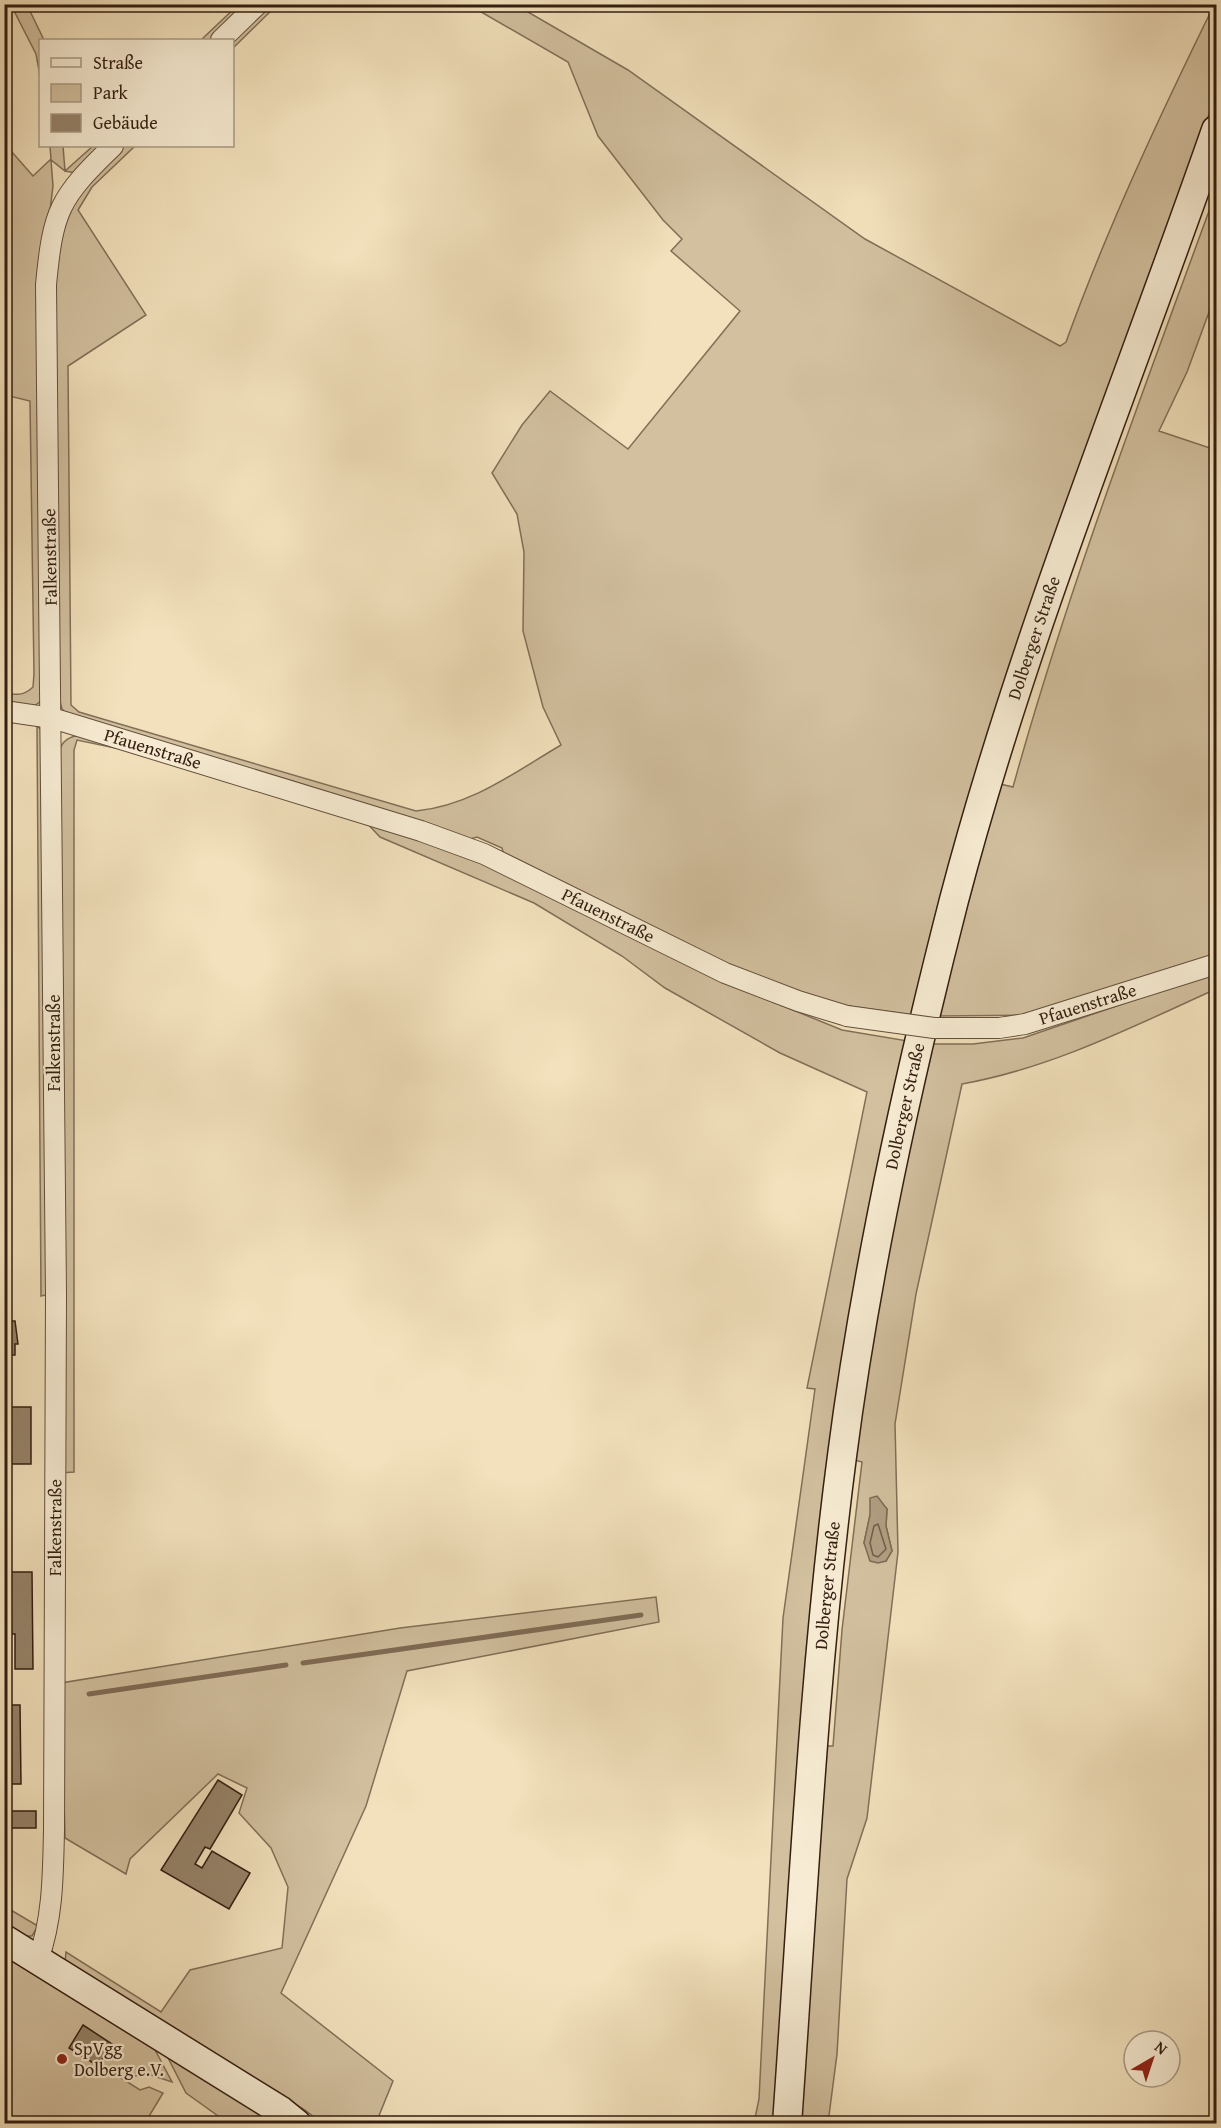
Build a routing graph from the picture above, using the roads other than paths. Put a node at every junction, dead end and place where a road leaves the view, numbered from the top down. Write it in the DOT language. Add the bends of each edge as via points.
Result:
graph roads {
  1 [pos="258,4"];
  2 [pos="222,39"];
  3 [pos="1216,130"];
  4 [pos="112,147"];
  5 [pos="4,711"];
  6 [pos="52,718"];
  7 [pos="1216,964"];
  8 [pos="4,1939"];
  9 [pos="39,1960"];
  10 [pos="297,2124"];
  11 [pos="787,2124"];
  1 -- 2 [label="street"];
  3 -- 11 [label="main road, Dolberger Straße" via="1114,406 1023,674 956,896 905,1105 848,1417 823,1617"];
  4 -- 6 [label="street, Falkenstraße" via="63,201 49,256 46,285"];
  5 -- 6 [label="street, Pfauenstraße"];
  6 -- 7 [label="street, Pfauenstraße, bridge" via="421,831 484,854 725,973 847,1016 934,1028 999,1028 1025,1024"];
  6 -- 9 [label="street, Falkenstraße" via="54,1830 51,1906"];
  8 -- 9 [label="main road"];
  9 -- 10 [label="main road" via="282,2110"];
}
